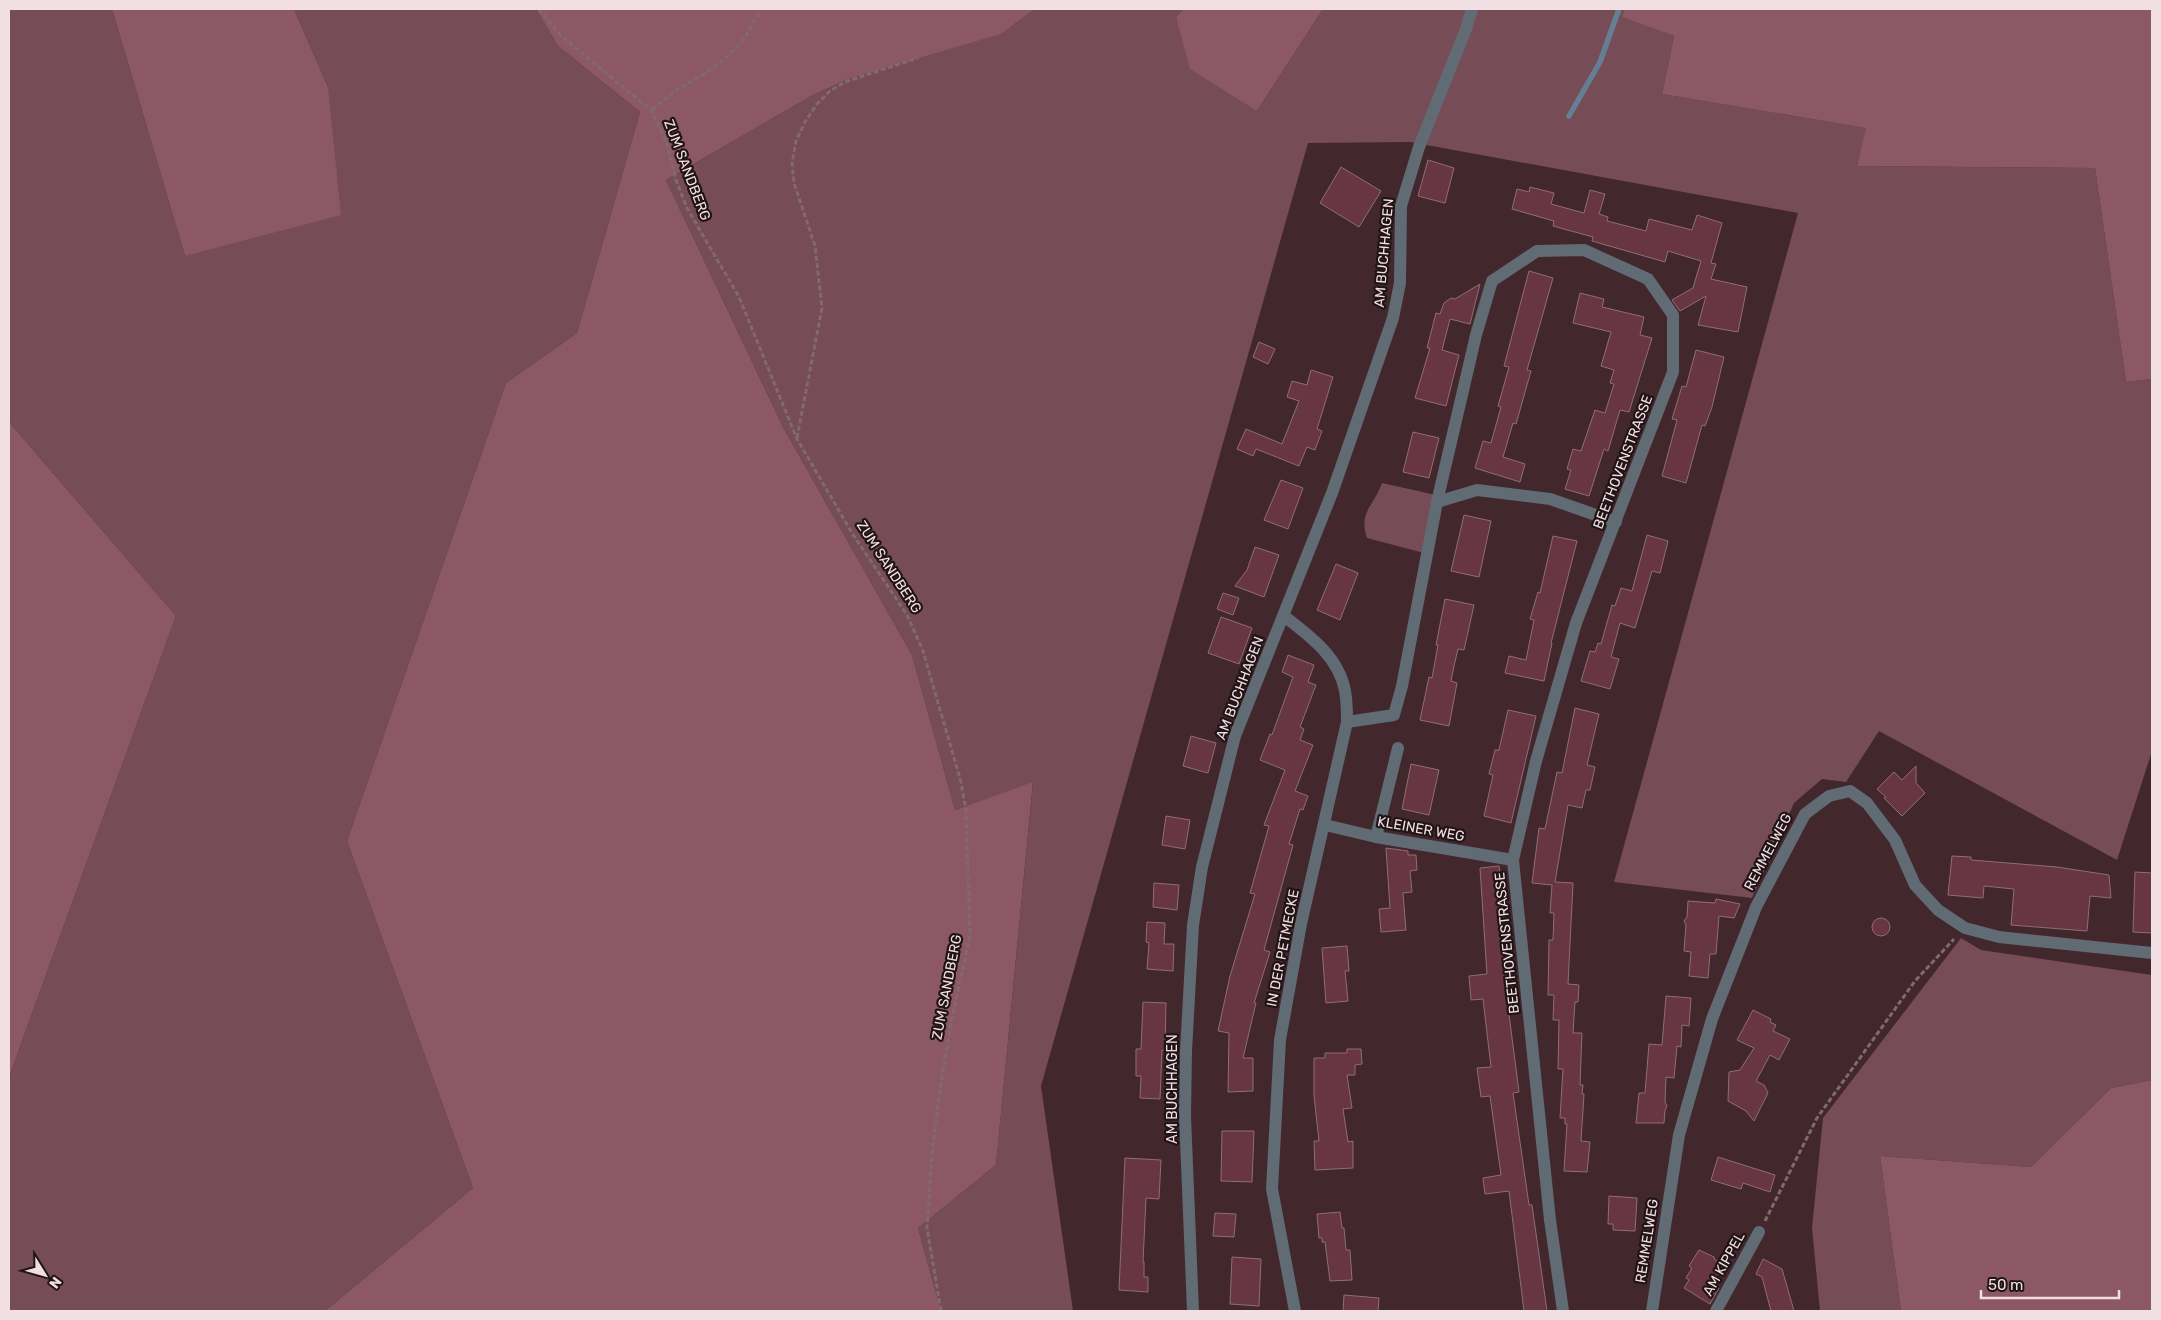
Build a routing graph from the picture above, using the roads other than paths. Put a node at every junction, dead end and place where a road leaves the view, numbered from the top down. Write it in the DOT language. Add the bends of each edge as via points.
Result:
graph roads {
  1 [pos="1472,9"];
  2 [pos="1437,502"];
  3 [pos="1616,522"];
  4 [pos="1284,616"];
  5 [pos="1348,722"];
  6 [pos="1398,748"];
  7 [pos="1325,825"];
  8 [pos="1376,837"];
  9 [pos="1513,860"];
  10 [pos="2152,953"];
  11 [pos="1759,1232"];
  12 [pos="1193,1311"];
  13 [pos="1295,1311"];
  14 [pos="1563,1311"];
  15 [pos="1652,1311"];
  16 [pos="1716,1311"];
  1 -- 4 [label="street, AM BUCHHAGEN" via="1419,147 1401,206 1400,283 1393,318 1332,493"];
  2 -- 3 [label="street" via="1477,490 1550,499"];
  2 -- 3 [label="street, BEETHOVENSTRASSE" via="1492,281 1537,250 1584,250 1648,278 1673,315 1674,372"];
  2 -- 5 [label="street, BEETHOVENSTRASSE" via="1394,714"];
  3 -- 9 [label="street, BEETHOVENSTRASSE" via="1576,623 1536,761"];
  4 -- 5 [label="street, IN DER PETMECKE" via="1304,631 1336,665 1345,690"];
  4 -- 12 [label="street, AM BUCHHAGEN" via="1235,736 1202,867 1194,925 1186,1041 1185,1116"];
  5 -- 7 [label="street, IN DER PETMECKE"];
  6 -- 8 [label="street"];
  7 -- 8 [label="street, KLEINER WEG"];
  7 -- 13 [label="street, IN DER PETMECKE" via="1301,924 1280,1040 1272,1189"];
  8 -- 9 [label="street, KLEINER WEG"];
  9 -- 14 [label="street, BEETHOVENSTRASSE" via="1550,1220"];
  10 -- 15 [label="street, REMMELWEG" via="1999,937 1965,928 1938,910 1915,885 1895,840 1867,803 1850,792 1829,796 1805,814 1756,907 1712,1019 1679,1135"];
  11 -- 16 [label="street, AM KIPPEL"];
}
